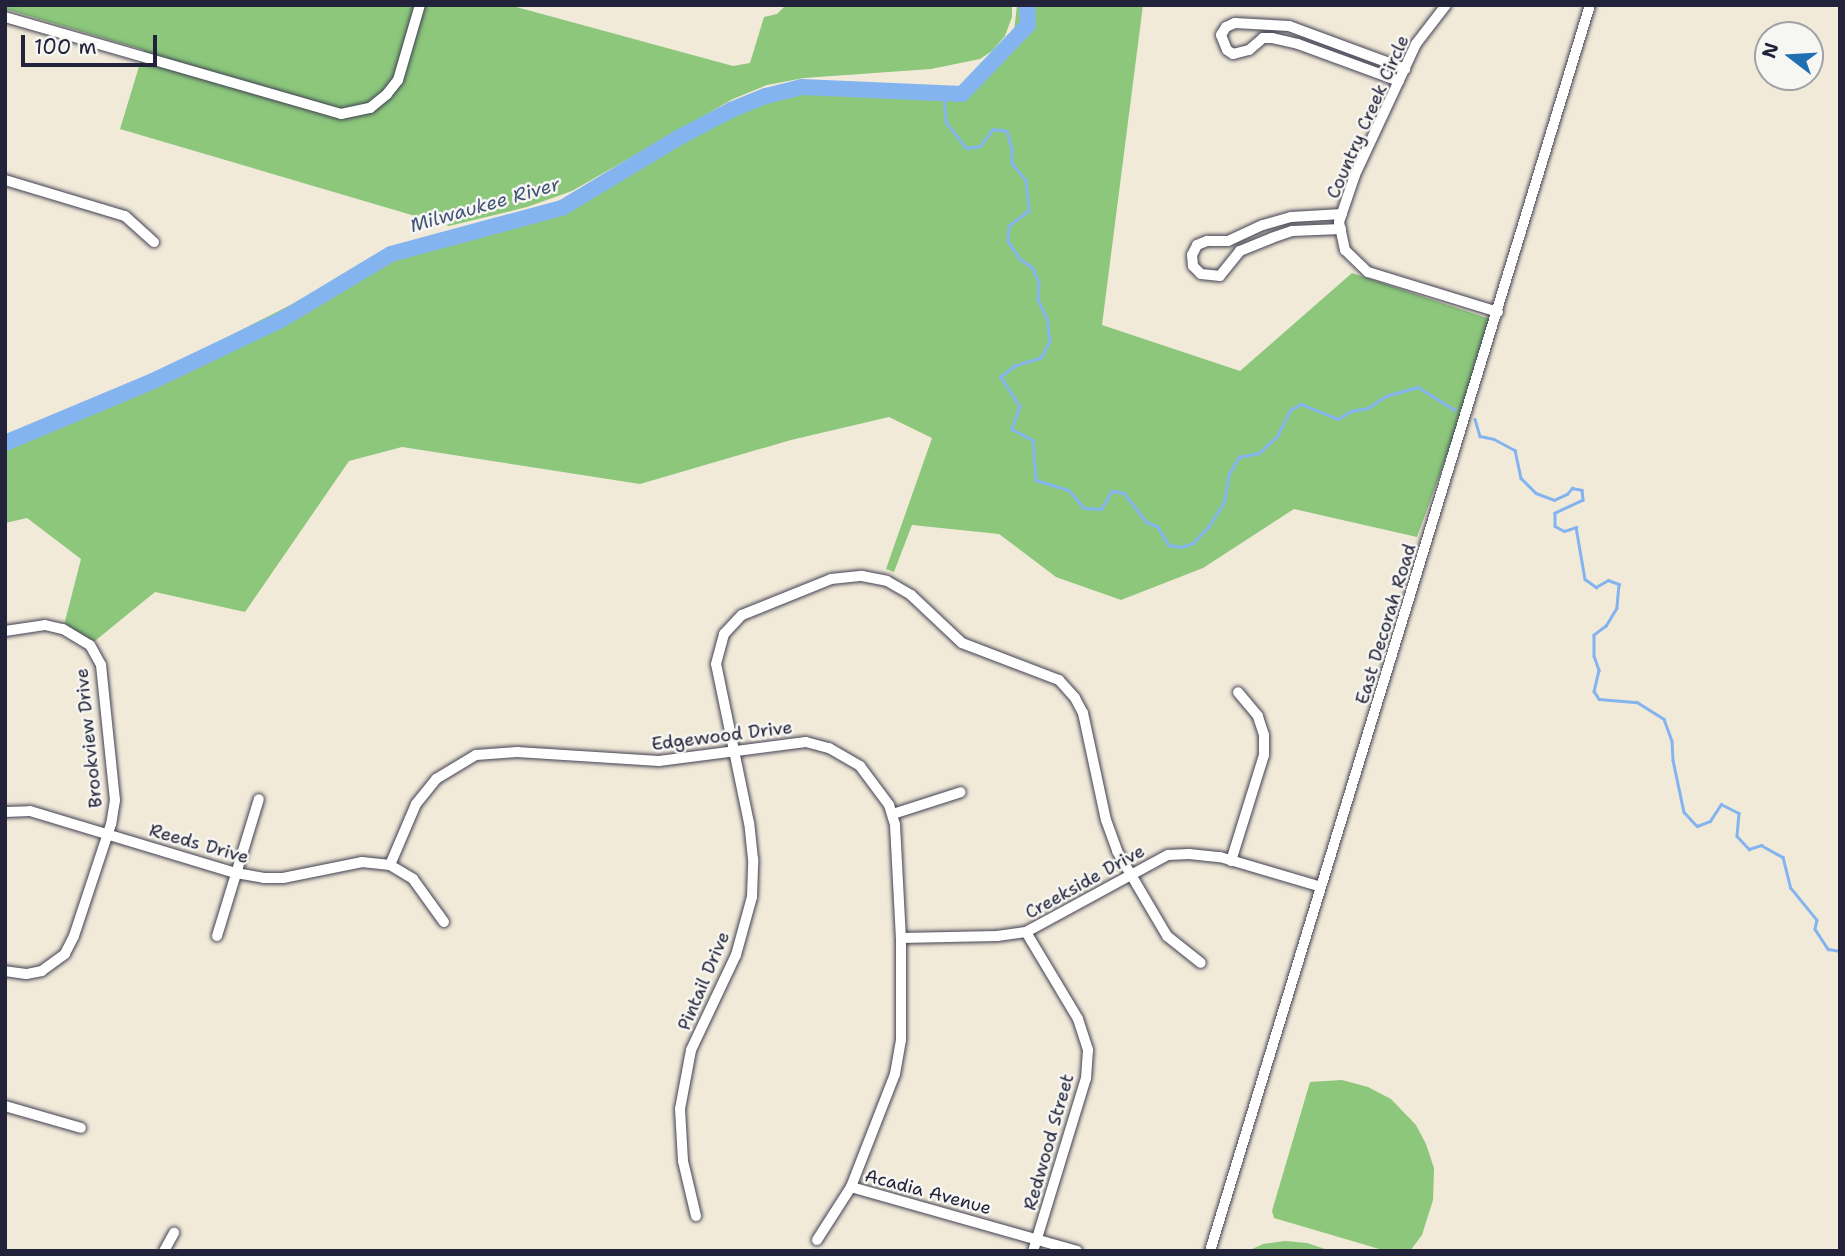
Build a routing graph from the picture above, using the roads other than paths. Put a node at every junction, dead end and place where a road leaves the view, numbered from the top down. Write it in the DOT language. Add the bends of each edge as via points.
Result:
graph roads {
  1 [pos="420,5"];
  2 [pos="1446,5"];
  3 [pos="1590,5"];
  4 [pos="5,17"];
  5 [pos="1405,69"];
  6 [pos="1399,81"];
  7 [pos="5,180"];
  8 [pos="1342,214"];
  9 [pos="1341,229"];
  10 [pos="154,242"];
  11 [pos="1498,313"];
  12 [pos="5,631"];
  13 [pos="1238,692"];
  14 [pos="735,750"];
  15 [pos="961,792"];
  16 [pos="259,799"];
  17 [pos="5,812"];
  18 [pos="892,814"];
  19 [pos="108,835"];
  20 [pos="1231,861"];
  21 [pos="390,865"];
  22 [pos="236,873"];
  23 [pos="1129,874"];
  24 [pos="1321,887"];
  25 [pos="444,922"];
  26 [pos="1026,932"];
  27 [pos="217,936"];
  28 [pos="901,938"];
  29 [pos="1201,963"];
  30 [pos="5,971"];
  31 [pos="5,1106"];
  32 [pos="81,1128"];
  33 [pos="850,1187"];
  34 [pos="696,1216"];
  35 [pos="174,1233"];
  36 [pos="1037,1238"];
  37 [pos="817,1240"];
  38 [pos="164,1251"];
  39 [pos="1033,1251"];
  40 [pos="1077,1251"];
  41 [pos="1210,1251"];
  1 -- 4 [label="street" via="398,80 378,103 341,114"];
  2 -- 5 [label="street, Country Creek Circle" via="1416,44"];
  3 -- 11 [label="street, East Decorah Road"];
  5 -- 6 [label="street, Country Creek Circle"];
  5 -- 6 [label="street" via="1289,26 1235,23 1221,35 1233,54 1272,38"];
  6 -- 8 [label="street, Country Creek Circle"];
  7 -- 10 [label="street" via="125,216"];
  8 -- 9 [label="street, Country Creek Circle"];
  8 -- 9 [label="street" via="1291,217 1228,241 1207,241 1197,246 1193,266 1200,274 1220,276 1240,251 1272,238"];
  9 -- 11 [label="street, Country Creek Circle" via="1346,250 1368,272"];
  11 -- 24 [label="street, East Decorah Road"];
  12 -- 19 [label="street, Brookview Drive" via="45,625 63,629 90,645 101,664 115,800"];
  13 -- 20 [label="street" via="1258,716 1264,755"];
  14 -- 18 [label="street, Edgewood Drive" via="806,742 829,748 860,766"];
  14 -- 21 [label="street, Edgewood Drive" via="659,761 517,752 476,755 436,779 416,804"];
  14 -- 23 [label="street, Pintail Drive" via="716,664 724,634 742,615 831,579 862,576 887,581 911,595 962,643 1059,680 1075,698 1083,713 1106,820"];
  14 -- 34 [label="street, Pintail Drive" via="750,823 752,897 736,955 691,1050 680,1109 683,1161"];
  15 -- 18 [label="street"];
  16 -- 22 [label="street"];
  17 -- 19 [label="street, Reeds Drive" via="30,811"];
  18 -- 28 [label="street, Edgewood Drive"];
  19 -- 22 [label="street, Reeds Drive"];
  19 -- 30 [label="street, Brookview Drive" via="65,954 42,971"];
  20 -- 23 [label="street, Creekside Drive" via="1189,853 1168,855"];
  20 -- 24 [label="street, Creekside Drive"];
  21 -- 22 [label="street, Reeds Drive" via="362,862 283,878"];
  21 -- 25 [label="street" via="413,879"];
  22 -- 27 [label="street"];
  23 -- 26 [label="street, Creekside Drive"];
  23 -- 29 [label="street" via="1167,936"];
  24 -- 41 [label="street, East Decorah Road"];
  26 -- 28 [label="street, Creekside Drive"];
  26 -- 36 [label="street, Redwood Street" via="1078,1019 1088,1050 1086,1078"];
  28 -- 33 [label="street, Edgewood Drive" via="901,1040 895,1074"];
  31 -- 32 [label="street"];
  33 -- 36 [label="street, Acadia Avenue"];
  33 -- 37 [label="street, Edgewood Drive"];
  35 -- 38 [label="street"];
  36 -- 39 [label="street, Redwood Street"];
  36 -- 40 [label="street, Acadia Avenue"];
}
